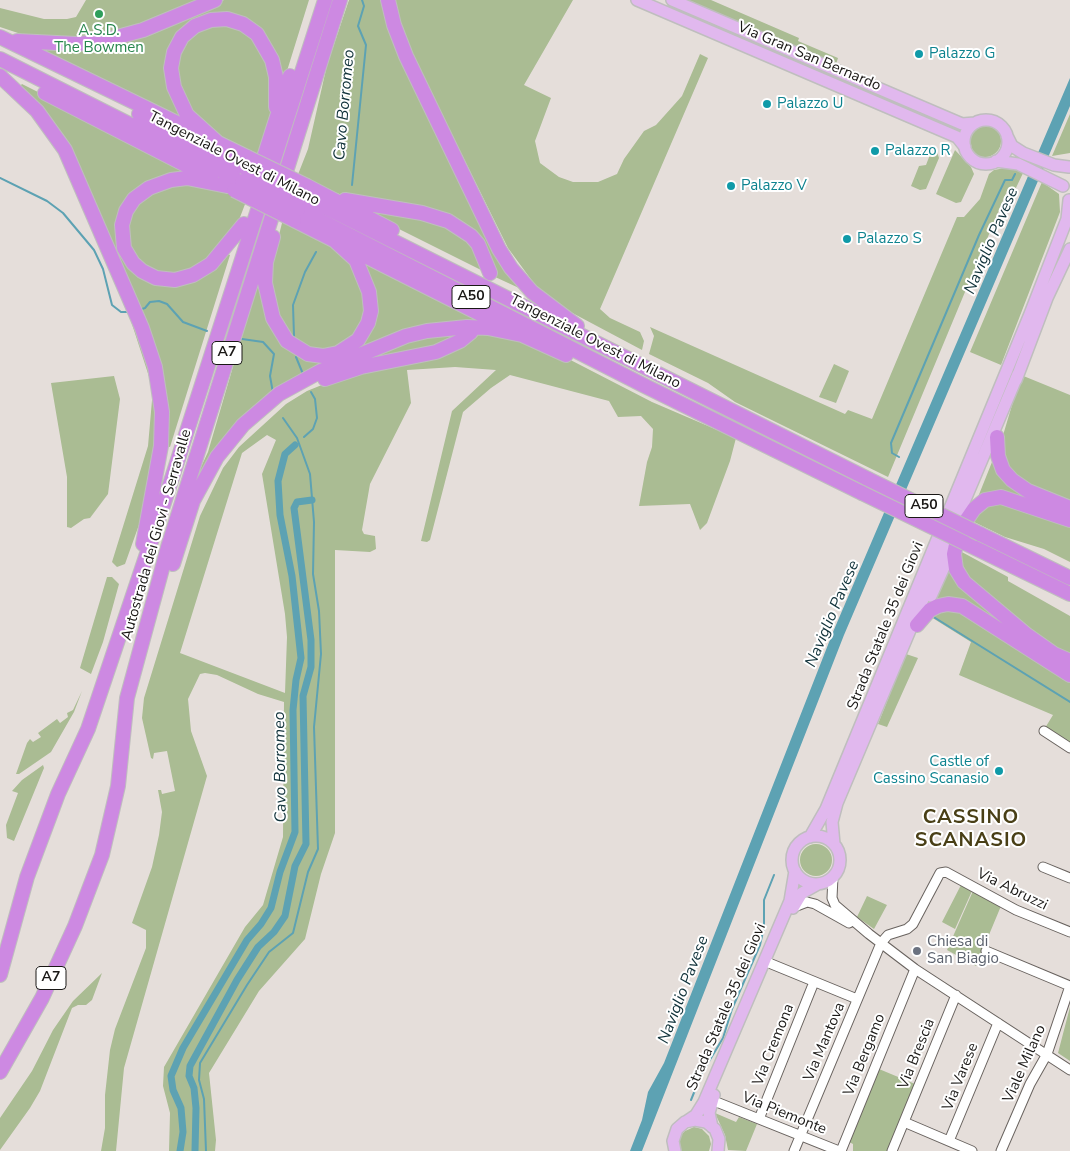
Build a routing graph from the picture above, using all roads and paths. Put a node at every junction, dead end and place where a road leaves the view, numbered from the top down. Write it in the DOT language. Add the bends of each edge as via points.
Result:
graph roads {
  1 [pos="215,0"];
  2 [pos="317,0"];
  3 [pos="325,0"];
  4 [pos="340,0"];
  5 [pos="388,0"];
  6 [pos="636,0"];
  7 [pos="672,0"];
  8 [pos="3,41"];
  9 [pos="0,59"];
  10 [pos="0,70"];
  11 [pos="0,76"];
  12 [pos="309,96"];
  13 [pos="276,118"];
  14 [pos="975,123"];
  15 [pos="1007,136"];
  16 [pos="218,143"];
  17 [pos="965,148"];
  18 [pos="996,161"];
  19 [pos="1069,166"];
  20 [pos="238,176"];
  21 [pos="1063,186"];
  22 [pos="305,191"];
  23 [pos="329,197"];
  24 [pos="1070,200"];
  25 [pos="296,214"];
  26 [pos="244,224"];
  27 [pos="334,239"];
  28 [pos="1070,249"];
  29 [pos="1070,265"];
  30 [pos="490,273"];
  31 [pos="1047,298"];
  32 [pos="577,325"];
  33 [pos="471,332"];
  34 [pos="522,335"];
  35 [pos="621,355"];
  36 [pos="1018,374"];
  37 [pos="643,385"];
  38 [pos="997,437"];
  39 [pos="164,503"];
  40 [pos="1070,508"];
  41 [pos="1070,520"];
  42 [pos="962,537"];
  43 [pos="1040,563"];
  44 [pos="173,564"];
  45 [pos="1070,574"];
  46 [pos="1030,575"];
  47 [pos="1070,578"];
  48 [pos="137,581"];
  49 [pos="1070,594"];
  50 [pos="1070,603"];
  51 [pos="152,613"];
  52 [pos="917,625"];
  53 [pos="1070,661"];
  54 [pos="1070,676"];
  55 [pos="880,701"];
  56 [pos="1044,731"];
  57 [pos="1070,748"];
  58 [pos="810,837"];
  59 [pos="834,844"];
  60 [pos="1043,867"];
  61 [pos="795,871"];
  62 [pos="833,878"];
  63 [pos="1070,878"];
  64 [pos="818,884"];
  65 [pos="791,912"];
  66 [pos="1070,932"];
  67 [pos="869,934"];
  68 [pos="881,943"];
  69 [pos="986,951"];
  70 [pos="769,963"];
  71 [pos="915,969"];
  72 [pos="0,976"];
  73 [pos="814,982"];
  74 [pos="1070,986"];
  75 [pos="956,995"];
  76 [pos="857,1000"];
  77 [pos="998,1023"];
  78 [pos="1047,1054"];
  79 [pos="1070,1070"];
  80 [pos="0,1072"];
  81 [pos="719,1103"];
  82 [pos="759,1119"];
  83 [pos="687,1121"];
  84 [pos="904,1122"];
  85 [pos="712,1127"];
  86 [pos="801,1135"];
  87 [pos="949,1141"];
  88 [pos="720,1147"];
  89 [pos="674,1150"];
  90 [pos="794,1151"];
  91 [pos="840,1151"];
  92 [pos="892,1151"];
  93 [pos="972,1151"];
  94 [pos="1002,1151"];
  1 -- 8 [label="highway" via="143,30 99,42"];
  2 -- 13 [label="highway, A7"];
  3 -- 39 [label="highway, Autostrada dei Giovi - Serravalle / A7"];
  4 -- 12 [label="highway, Autostrada dei Giovi - Serravalle / A7"];
  5 -- 32 [label="highway" via="406,56 499,249 532,292"];
  6 -- 17 [label="main road, Via Gran San Bernardo" via="957,137"];
  7 -- 14 [label="main road, Via Gran San Bernardo" via="962,124"];
  8 -- 16 [label="highway"];
  8 -- 20 [label="highway, Tangenziale Ovest di Milano / A50"];
  9 -- 20 [label="highway, Tangenziale Ovest di Milano / A50"];
  10 -- 20 [label="highway"];
  11 -- 48 [label="highway" via="37,111 65,150 142,328 155,366 162,412 161,446"];
  12 -- 27 [label="highway" via="300,142 268,254 265,283 269,306 282,335 300,350 316,356 338,353 352,345 362,335 370,317 370,298 361,270 348,251"];
  12 -- 51 [label="highway, Autostrada dei Giovi - Serravalle / A7" via="168,547"];
  13 -- 16 [label="highway" via="276,76 272,60 260,38 247,26 234,21 217,19 201,22 176,46 172,74 179,102 187,115"];
  13 -- 26 [label="highway, A7"];
  14 -- 15 [label="main road" via="984,120 994,122"];
  14 -- 17 [label="main road" via="966,134"];
  15 -- 18 [label="main road" via="1007,149"];
  15 -- 19 [label="main road" via="1012,146 1054,164"];
  16 -- 20 [label="highway"];
  17 -- 18 [label="main road" via="976,161 986,164"];
  18 -- 21 [label="main road" via="1012,162 1048,176"];
  19 -- 21 [label="main road"];
  20 -- 22 [label="highway, Tangenziale Ovest di Milano / A50, bridge"];
  20 -- 25 [label="highway, Tangenziale Ovest di Milano / A50, bridge"];
  20 -- 26 [label="highway" via="171,180 148,188 134,199 126,211 122,225 124,248 142,272 156,278 175,280 194,275 211,264"];
  21 -- 24 [label="main road"];
  22 -- 23 [label="highway"];
  22 -- 35 [label="highway, Tangenziale Ovest di Milano / A50"];
  23 -- 30 [label="highway" via="422,213 448,221 478,244"];
  23 -- 32 [label="highway"];
  24 -- 58 [label="main road, Strada Statale 35 dei Giovi" via="1064,226 1030,314 826,809"];
  25 -- 27 [label="highway"];
  25 -- 37 [label="highway, Tangenziale Ovest di Milano / A50"];
  26 -- 39 [label="highway, A7" via="174,449"];
  27 -- 34 [label="highway"];
  28 -- 31 [label="main road"];
  29 -- 31 [label="main road"];
  31 -- 36 [label="main road"];
  32 -- 35 [label="highway"];
  33 -- 44 [label="highway" via="436,352 333,376 302,390 276,408 238,443 214,476"];
  34 -- 37 [label="highway"];
  34 -- 44 [label="highway" via="467,327 406,336 321,371 279,394 243,425 217,457 193,501"];
  35 -- 43 [label="highway, Tangenziale Ovest di Milano / A50, bridge"];
  36 -- 38 [label="main road"];
  36 -- 55 [label="main road, Strada Statale 35 dei Giovi"];
  37 -- 42 [label="highway, Tangenziale Ovest di Milano / A50, bridge" via="862,493"];
  38 -- 40 [label="highway" via="998,456 1003,470 1012,480 1034,494"];
  38 -- 42 [label="main road"];
  39 -- 48 [label="highway, Autostrada dei Giovi - Serravalle / A7"];
  41 -- 42 [label="highway" via="1001,498 985,500 974,509"];
  42 -- 46 [label="highway, Tangenziale Ovest di Milano / A50"];
  42 -- 52 [label="main road"];
  42 -- 53 [label="highway" via="954,561 964,582 1027,635"];
  43 -- 45 [label="highway"];
  43 -- 47 [label="highway, Tangenziale Ovest di Milano / A50"];
  44 -- 51 [label="highway"];
  46 -- 49 [label="highway, Tangenziale Ovest di Milano / A50"];
  46 -- 50 [label="highway"];
  48 -- 72 [label="highway, Autostrada dei Giovi - Serravalle / A7" via="88,728 58,794 30,870"];
  51 -- 80 [label="highway, Autostrada dei Giovi - Serravalle / A7" via="127,698 118,786 102,855 75,926 42,998"];
  52 -- 54 [label="highway" via="938,606 962,606"];
  52 -- 55 [label="main road"];
  55 -- 59 [label="main road, Strada Statale 35 dei Giovi" via="834,813"];
  56 -- 57 [label="street"];
  58 -- 59 [label="main road" via="823,837"];
  58 -- 61 [label="main road" via="796,847 793,854"];
  59 -- 62 [label="main road" via="840,857"];
  60 -- 63 [label="street"];
  61 -- 64 [label="main road" via="805,881"];
  61 -- 83 [label="main road, Strada Statale 35 dei Giovi" via="790,901 707,1095 696,1115"];
  62 -- 64 [label="main road"];
  62 -- 67 [label="street" via="835,905"];
  64 -- 65 [label="main road, Strada Statale 35 dei Giovi" via="802,893"];
  65 -- 67 [label="street" via="798,904 815,904"];
  65 -- 70 [label="main road, Strada Statale 35 dei Giovi"];
  66 -- 68 [label="street, Via Abruzzi" via="1016,910 942,872 914,924 888,935"];
  67 -- 68 [label="street"];
  68 -- 71 [label="street"];
  68 -- 76 [label="street, Via Mantova"];
  69 -- 74 [label="street"];
  70 -- 73 [label="street"];
  70 -- 85 [label="main road, Strada Statale 35 dei Giovi" via="710,1105"];
  71 -- 75 [label="street"];
  71 -- 91 [label="street, Via Bergamo"];
  73 -- 76 [label="street"];
  73 -- 82 [label="street, Via Cremona"];
  74 -- 78 [label="street, Viale Milano"];
  75 -- 77 [label="street"];
  75 -- 84 [label="street, Via Brescia"];
  76 -- 86 [label="street, Via Mantova"];
  77 -- 78 [label="street"];
  77 -- 87 [label="street, Via Varese"];
  78 -- 79 [label="street"];
  78 -- 94 [label="street, Viale Milano" via="1030,1084"];
  81 -- 82 [label="street, Via Piemonte"];
  82 -- 86 [label="street, Via Piemonte"];
  83 -- 85 [label="main road" via="702,1120"];
  83 -- 89 [label="main road, Strada Statale 35 dei Giovi" via="676,1132"];
  84 -- 87 [label="street"];
  84 -- 92 [label="street, Via Brescia"];
  85 -- 88 [label="main road"];
  86 -- 90 [label="street, Via Mantova"];
  86 -- 91 [label="street, Via Piemonte"];
  87 -- 93 [label="street"];
}
